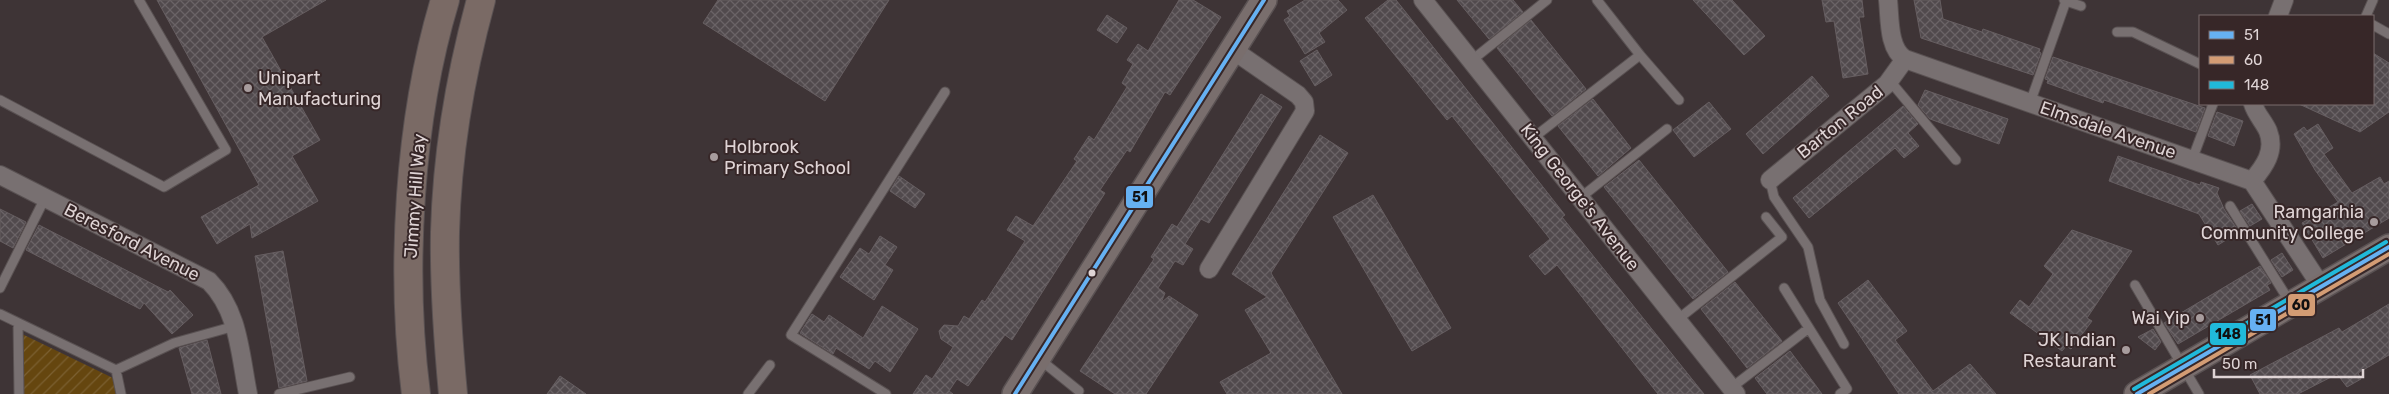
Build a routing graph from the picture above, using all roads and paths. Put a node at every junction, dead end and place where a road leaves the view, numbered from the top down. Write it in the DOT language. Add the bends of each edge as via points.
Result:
graph roads {
  1 [pos="139,0"];
  2 [pos="481,0"];
  3 [pos="1264,0"];
  4 [pos="1423,0"];
  5 [pos="1547,0"];
  6 [pos="1597,0"];
  7 [pos="1888,0"];
  8 [pos="2065,0"];
  9 [pos="2284,0"];
  10 [pos="2373,0"];
  11 [pos="438,5"];
  12 [pos="2081,6"];
  13 [pos="2278,15"];
  14 [pos="2366,15"];
  15 [pos="2374,26"];
  16 [pos="2117,32"];
  17 [pos="2389,34"];
  18 [pos="1233,50"];
  19 [pos="1640,55"];
  20 [pos="1905,59"];
  21 [pos="1472,61"];
  22 [pos="2199,64"];
  23 [pos="1890,81"];
  24 [pos="945,92"];
  25 [pos="0,100"];
  26 [pos="1679,100"];
  27 [pos="2030,103"];
  28 [pos="2213,105"];
  29 [pos="2254,105"];
  30 [pos="1667,129"];
  31 [pos="1533,138"];
  32 [pos="1956,160"];
  33 [pos="2192,160"];
  34 [pos="0,175"];
  35 [pos="1770,180"];
  36 [pos="2252,181"];
  37 [pos="45,198"];
  38 [pos="1580,198"];
  39 [pos="2230,206"];
  40 [pos="1766,216"];
  41 [pos="2389,247"];
  42 [pos="1209,269"];
  43 [pos="2135,285"];
  44 [pos="2321,286"];
  45 [pos="0,288"];
  46 [pos="1784,288"];
  47 [pos="2291,304"];
  48 [pos="0,314"];
  49 [pos="1677,320"];
  50 [pos="18,323"];
  51 [pos="235,326"];
  52 [pos="1809,328"];
  53 [pos="1844,344"];
  54 [pos="1038,358"];
  55 [pos="770,364"];
  56 [pos="2184,366"];
  57 [pos="116,370"];
  58 [pos="350,377"];
  59 [pos="1079,391"];
  60 [pos="1734,391"];
  61 [pos="19,394"];
  62 [pos="121,394"];
  63 [pos="248,394"];
  64 [pos="279,394"];
  65 [pos="416,394"];
  66 [pos="454,394"];
  67 [pos="748,394"];
  68 [pos="886,394"];
  69 [pos="1015,394"];
  70 [pos="1840,394"];
  71 [pos="2137,394"];
  72 [pos="2200,394"];
  1 -- 25 [label="lane" via="226,150 164,187"];
  2 -- 66 [label="highway, Jimmy Hill Way" via="459,103 445,230 447,325"];
  3 -- 18 [label="street"];
  4 -- 21 [label="street, King George's Avenue"];
  5 -- 21 [label="lane"];
  6 -- 19 [label="lane"];
  7 -- 20 [label="street" via="1894,45"];
  8 -- 12 [label="lane"];
  8 -- 27 [label="lane"];
  9 -- 13 [label="street"];
  10 -- 14 [label="lane"];
  11 -- 65 [label="highway, Jimmy Hill Way" via="422,102 412,194 410,240"];
  15 -- 17 [label="lane"];
  16 -- 22 [label="lane" via="2133,32"];
  18 -- 42 [label="street" via="1298,95 1305,110"];
  18 -- 54 [label="street"];
  19 -- 26 [label="lane"];
  19 -- 31 [label="lane"];
  20 -- 23 [label="street, Barton Road"];
  20 -- 27 [label="street, Elmsdale Avenue"];
  21 -- 31 [label="street, King George's Avenue"];
  23 -- 32 [label="lane"];
  23 -- 35 [label="street, Barton Road"];
  24 -- 68 [label="lane" via="791,334"];
  27 -- 33 [label="street, Elmsdale Avenue"];
  28 -- 33 [label="lane"];
  29 -- 36 [label="street" via="2269,132 2270,152 2265,165"];
  30 -- 38 [label="lane"];
  31 -- 38 [label="street, King George's Avenue"];
  33 -- 36 [label="street, Elmsdale Avenue"];
  34 -- 37 [label="street, Beresford Avenue"];
  35 -- 53 [label="lane" via="1774,197 1808,247 1820,300"];
  36 -- 44 [label="street"];
  37 -- 45 [label="lane"];
  37 -- 51 [label="street, Beresford Avenue" via="209,280 226,302"];
  38 -- 49 [label="street, King George's Avenue"];
  39 -- 47 [label="lane"];
  40 -- 49 [label="lane" via="1782,237"];
  41 -- 44 [label="street"];
  43 -- 56 [label="lane"];
  44 -- 47 [label="street"];
  46 -- 52 [label="lane"];
  47 -- 56 [label="street"];
  48 -- 50 [label="lane"];
  49 -- 60 [label="street, King George's Avenue"];
  50 -- 57 [label="lane"];
  50 -- 61 [label="lane"];
  51 -- 57 [label="lane" via="174,343"];
  51 -- 63 [label="street, Beresford Avenue"];
  52 -- 60 [label="lane"];
  52 -- 70 [label="lane" via="1847,389"];
  54 -- 59 [label="lane"];
  54 -- 69 [label="street"];
  55 -- 67 [label="lane"];
  56 -- 71 [label="street"];
  56 -- 72 [label="lane"];
  57 -- 62 [label="lane"];
  58 -- 64 [label="lane"];
}
